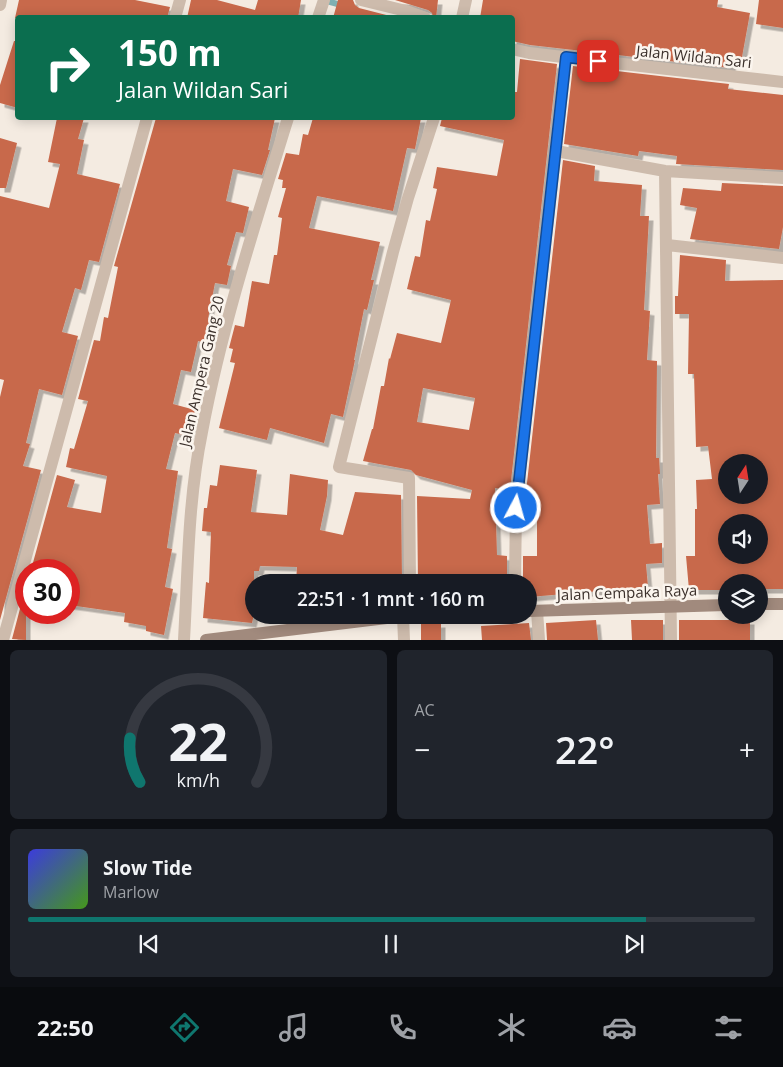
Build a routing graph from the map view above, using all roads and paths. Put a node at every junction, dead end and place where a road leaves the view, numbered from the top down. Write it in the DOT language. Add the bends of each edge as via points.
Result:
graph roads {
  1 [pos="1,0"];
  2 [pos="180,0"];
  3 [pos="361,0"];
  4 [pos="466,0"];
  5 [pos="0,4"];
  6 [pos="176,15"];
  7 [pos="417,15"];
  8 [pos="463,15"];
  9 [pos="515,50"];
  10 [pos="566,57"];
  11 [pos="783,82"];
  12 [pos="146,120"];
  13 [pos="287,120"];
  14 [pos="433,120"];
  15 [pos="556,151"];
  16 [pos="664,171"];
  17 [pos="783,178"];
  18 [pos="667,245"];
  19 [pos="783,258"];
  20 [pos="410,574"];
  21 [pos="515,574"];
  22 [pos="768,604"];
  23 [pos="783,604"];
  24 [pos="718,605"];
  25 [pos="670,606"];
  26 [pos="537,611"];
  27 [pos="339,624"];
  28 [pos="407,624"];
  29 [pos="536,624"];
  30 [pos="210,639"];
  31 [pos="2,640"];
  32 [pos="184,640"];
  33 [pos="404,640"];
  34 [pos="539,640"];
  35 [pos="671,640"];
  1 -- 5 [label="street"];
  2 -- 6 [label="street"];
  3 -- 7 [label="street"];
  4 -- 8 [label="street"];
  9 -- 10 [label="street, Jalan Wildan Sari"];
  10 -- 11 [label="street, Jalan Wildan Sari"];
  10 -- 15 [label="street"];
  12 -- 31 [label="street"];
  13 -- 32 [label="street, Jalan Ampera Gang 20" via="222,342 201,433 189,533"];
  14 -- 20 [label="street" via="393,252 340,467 409,478"];
  15 -- 16 [label="street"];
  15 -- 21 [label="street" via="516,508"];
  16 -- 17 [label="street"];
  16 -- 18 [label="street"];
  18 -- 19 [label="street"];
  18 -- 25 [label="street"];
  22 -- 23 [label="street"];
  24 -- 25 [label="street, Jalan Cempaka Raya"];
  25 -- 26 [label="street, Jalan Cempaka Raya"];
  25 -- 35 [label="street"];
  27 -- 30 [label="street"];
  28 -- 33 [label="street"];
  29 -- 34 [label="street"];
}
